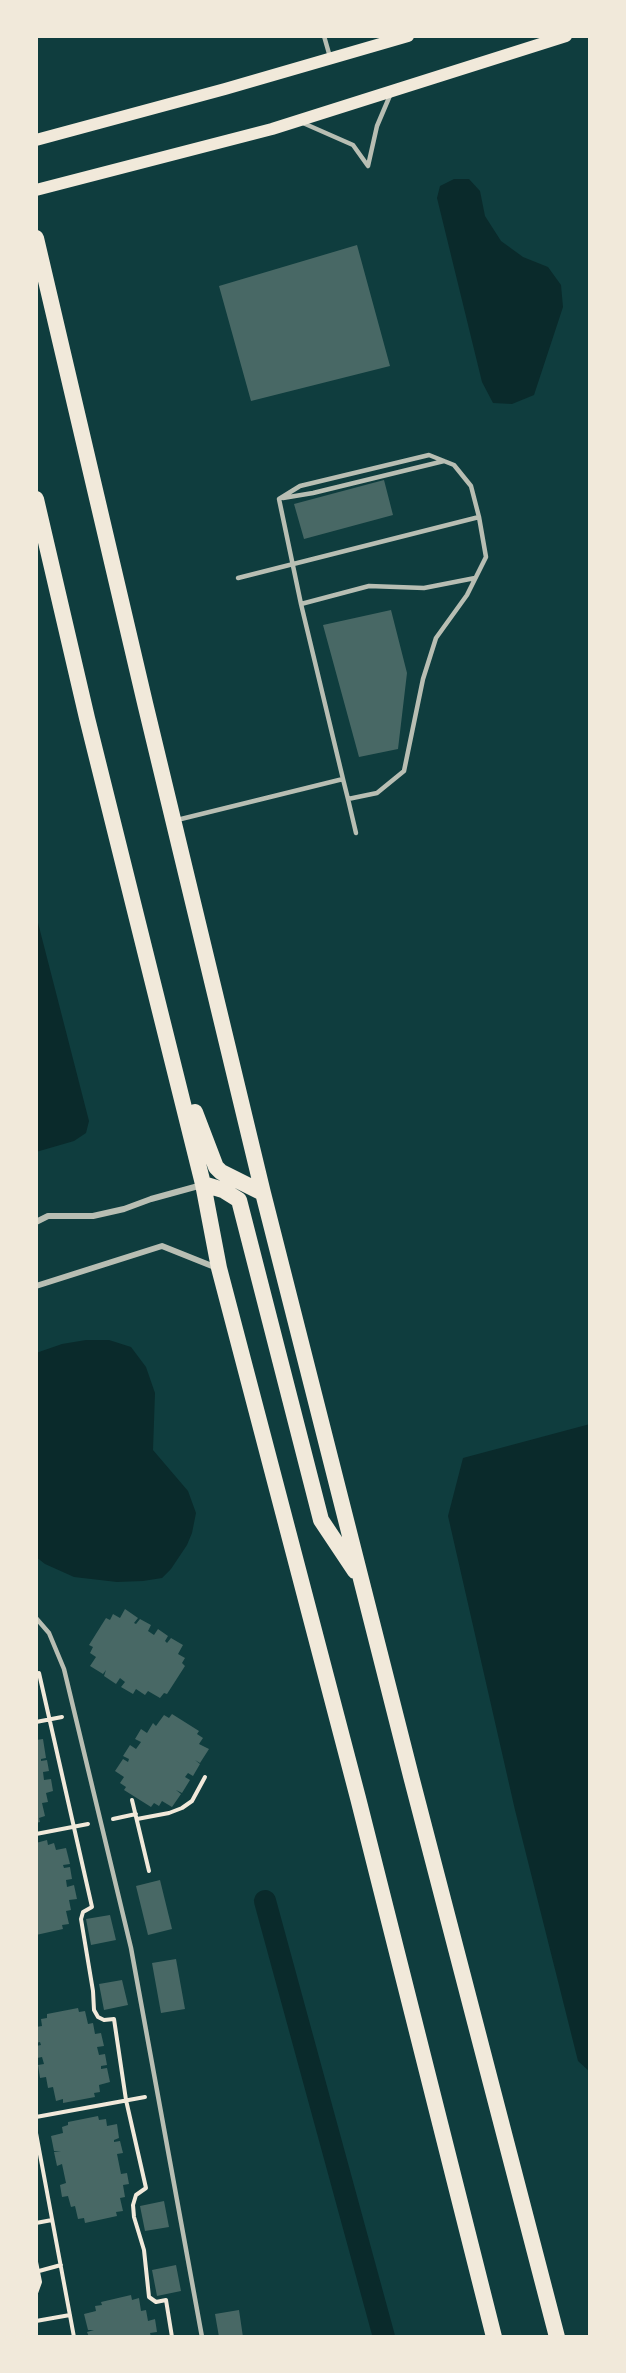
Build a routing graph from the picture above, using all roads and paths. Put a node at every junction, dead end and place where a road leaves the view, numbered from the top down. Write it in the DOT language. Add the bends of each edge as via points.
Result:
graph roads {
  1 [pos="324,36"];
  2 [pos="408,36"];
  3 [pos="566,36"];
  4 [pos="330,59"];
  5 [pos="392,92"];
  6 [pos="297,121"];
  7 [pos="36,140"];
  8 [pos="36,190"];
  9 [pos="36,238"];
  10 [pos="444,461"];
  11 [pos="36,499"];
  12 [pos="279,499"];
  13 [pos="479,517"];
  14 [pos="292,562"];
  15 [pos="238,578"];
  16 [pos="475,578"];
  17 [pos="302,604"];
  18 [pos="344,779"];
  19 [pos="348,800"];
  20 [pos="174,821"];
  21 [pos="356,833"];
  22 [pos="178,1082"];
  23 [pos="203,1185"];
  24 [pos="263,1193"];
  25 [pos="36,1222"];
  26 [pos="219,1268"];
  27 [pos="36,1286"];
  28 [pos="363,1584"];
  29 [pos="36,1618"];
  30 [pos="39,1673"];
  31 [pos="75,1715"];
  32 [pos="50,1720"];
  33 [pos="36,1722"];
  34 [pos="205,1777"];
  35 [pos="132,1800"];
  36 [pos="137,1819"];
  37 [pos="149,1871"];
  38 [pos="158,2094"];
  39 [pos="126,2100"];
  40 [pos="36,2117"];
  41 [pos="36,2133"];
  42 [pos="52,2220"];
  43 [pos="36,2223"];
  44 [pos="36,2262"];
  45 [pos="61,2265"];
  46 [pos="39,2271"];
  47 [pos="36,2293"];
  48 [pos="70,2314"];
  49 [pos="36,2321"];
  50 [pos="74,2337"];
  51 [pos="172,2337"];
  52 [pos="202,2337"];
  53 [pos="494,2337"];
  54 [pos="557,2337"];
  1 -- 4 [label="lane"];
  2 -- 4 [label="main road"];
  3 -- 5 [label="main road"];
  4 -- 7 [label="main road"];
  5 -- 6 [label="main road"];
  5 -- 6 [label="lane" via="377,126 368,166 353,145"];
  6 -- 8 [label="main road"];
  9 -- 20 [label="highway"];
  10 -- 12 [label="lane"];
  10 -- 12 [label="lane" via="429,455 300,486"];
  10 -- 13 [label="lane" via="454,465 471,486"];
  11 -- 22 [label="highway"];
  12 -- 14 [label="lane"];
  13 -- 14 [label="lane"];
  13 -- 16 [label="lane" via="486,557"];
  14 -- 15 [label="lane"];
  14 -- 17 [label="lane"];
  16 -- 17 [label="lane" via="424,588 369,586"];
  16 -- 19 [label="lane" via="436,638 423,679 404,771 377,793"];
  17 -- 18 [label="lane"];
  18 -- 19 [label="lane"];
  18 -- 20 [label="lane"];
  19 -- 21 [label="lane"];
  20 -- 24 [label="highway"];
  22 -- 23 [label="highway"];
  22 -- 24 [label="highway" via="191,1102 216,1167"];
  23 -- 25 [label="street" via="93,1216 48,1216"];
  23 -- 26 [label="highway"];
  23 -- 28 [label="highway" via="223,1190 239,1200 321,1520"];
  24 -- 28 [label="highway"];
  26 -- 27 [label="street" via="162,1246"];
  26 -- 53 [label="highway"];
  28 -- 54 [label="highway"];
  29 -- 31 [label="lane" via="49,1633 64,1669"];
  30 -- 32 [label="path"];
  31 -- 32 [label="path"];
  31 -- 38 [label="lane" via="131,1948"];
  32 -- 33 [label="path"];
  32 -- 39 [label="path" via="92,1907 83,1912 81,1919 94,2010 104,2020 114,2019"];
  34 -- 36 [label="path" via="192,1800 182,1808"];
  35 -- 36 [label="path"];
  36 -- 37 [label="path"];
  38 -- 39 [label="path"];
  38 -- 52 [label="lane"];
  39 -- 40 [label="path"];
  39 -- 51 [label="path" via="146,2188 136,2195 133,2205 144,2250 149,2297 156,2302 166,2300"];
  41 -- 42 [label="path"];
  42 -- 43 [label="path"];
  42 -- 45 [label="path"];
  44 -- 46 [label="path"];
  45 -- 46 [label="path"];
  45 -- 48 [label="path"];
  46 -- 47 [label="path"];
  48 -- 49 [label="path"];
  48 -- 50 [label="path"];
}
